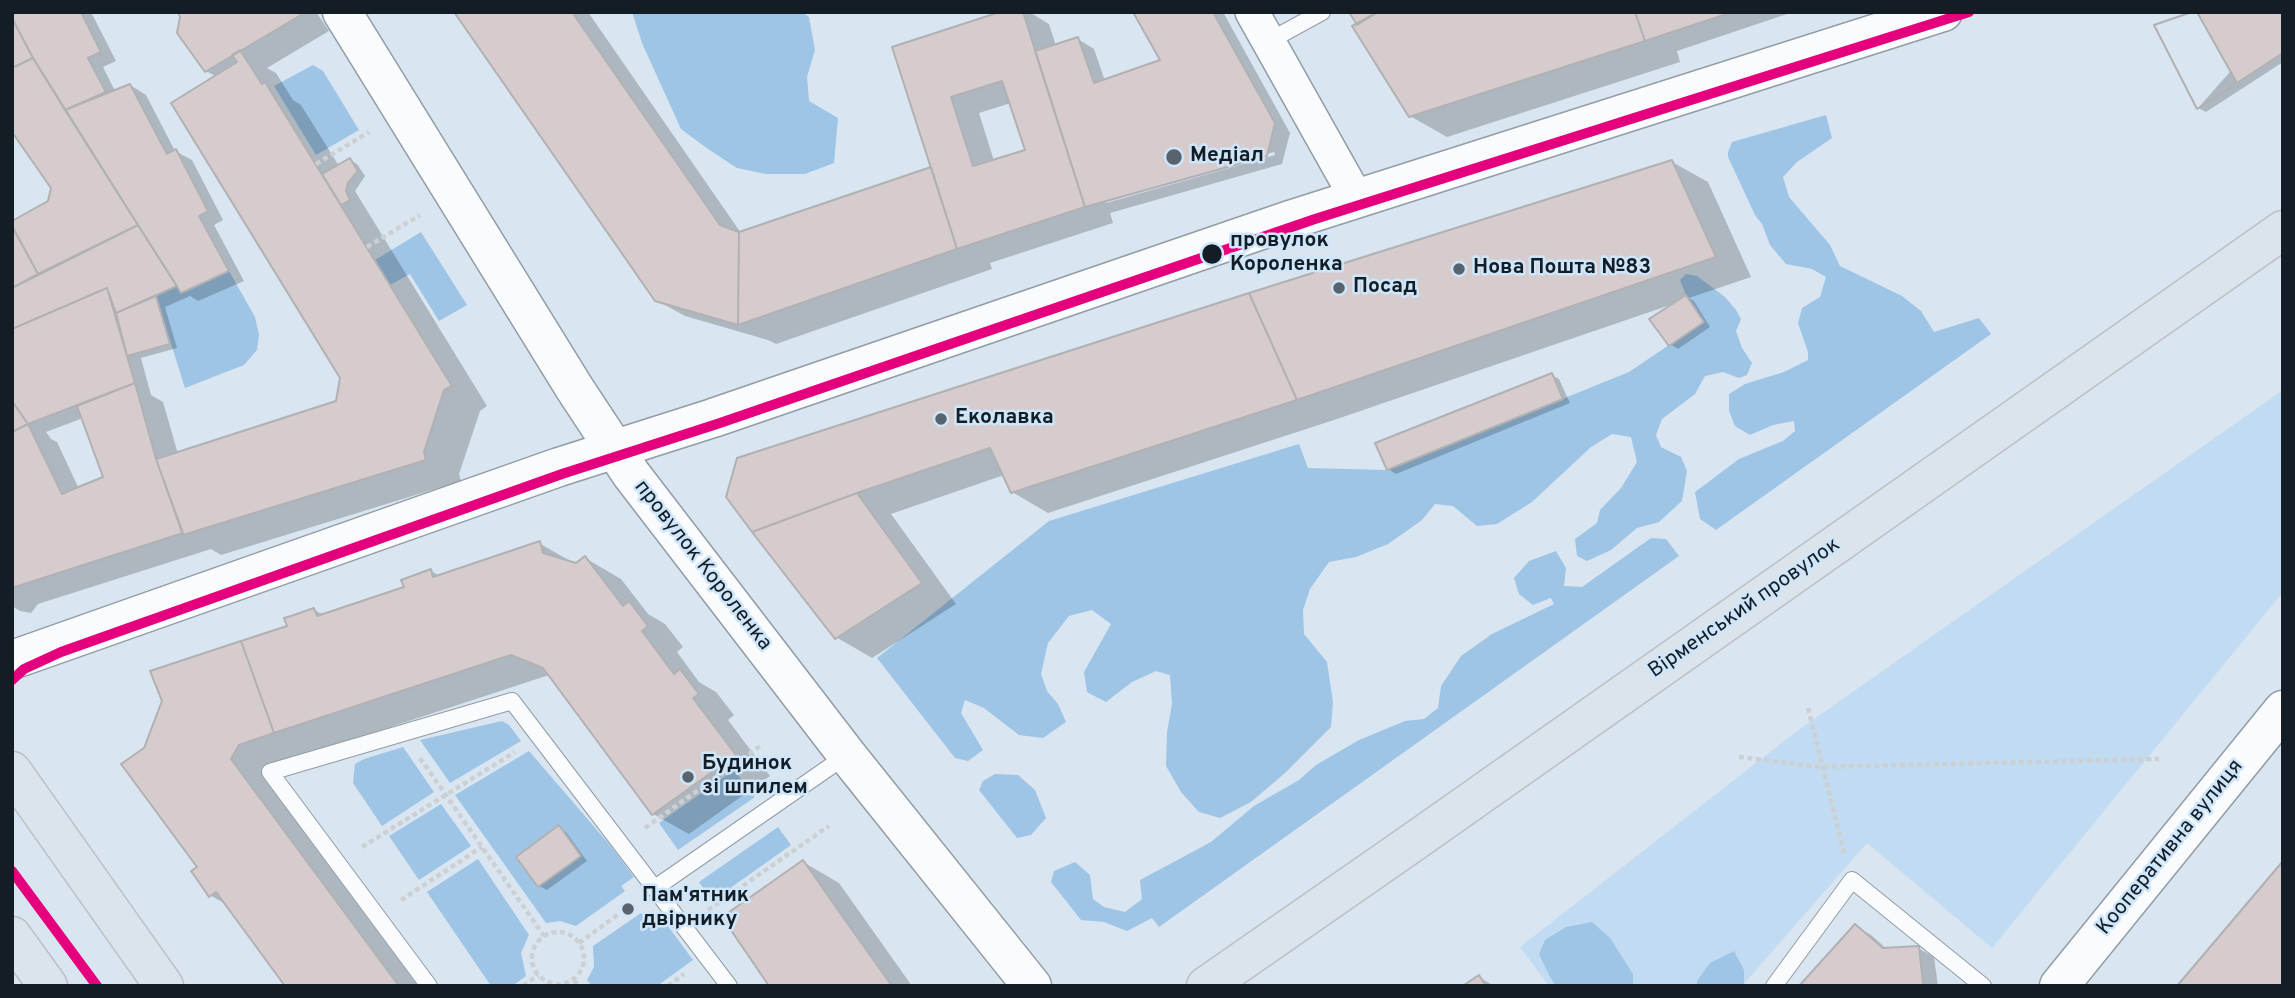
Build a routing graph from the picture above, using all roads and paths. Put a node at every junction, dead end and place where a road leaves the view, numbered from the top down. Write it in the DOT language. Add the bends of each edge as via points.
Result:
graph roads {
  1 [pos="342,12"];
  2 [pos="1252,12"];
  3 [pos="1322,12"];
  4 [pos="1943,12"];
  5 [pos="1269,41"];
  6 [pos="370,132"];
  7 [pos="316,164"];
  8 [pos="1357,198"];
  9 [pos="421,215"];
  10 [pos="2283,230"];
  11 [pos="367,247"];
  12 [pos="615,449"];
  13 [pos="12,660"];
  14 [pos="1808,708"];
  15 [pos="2283,710"];
  16 [pos="402,733"];
  17 [pos="539,737"];
  18 [pos="763,744"];
  19 [pos="847,755"];
  20 [pos="1739,757"];
  21 [pos="2160,759"];
  22 [pos="1821,767"];
  23 [pos="12,771"];
  24 [pos="446,794"];
  25 [pos="829,826"];
  26 [pos="621,845"];
  27 [pos="482,847"];
  28 [pos="337,863"];
  29 [pos="1852,880"];
  30 [pos="654,888"];
  31 [pos="620,913"];
  32 [pos="377,915"];
  33 [pos="684,927"];
  34 [pos="12,936"];
  35 [pos="544,936"];
  36 [pos="579,943"];
  37 [pos="538,975"];
  38 [pos="574,980"];
  39 [pos="1224,981"];
  40 [pos="48,986"];
  41 [pos="164,986"];
  42 [pos="429,986"];
  43 [pos="523,986"];
  44 [pos="578,986"];
  45 [pos="729,986"];
  46 [pos="1032,986"];
  47 [pos="1774,986"];
  48 [pos="1983,986"];
  49 [pos="2059,986"];
  1 -- 12 [label="street, провулок Короленка"];
  2 -- 5 [label="street"];
  3 -- 5 [label="lane"];
  4 -- 8 [label="street"];
  5 -- 8 [label="street"];
  6 -- 7 [label="path"];
  8 -- 12 [label="street"];
  9 -- 11 [label="path"];
  10 -- 39 [label="main road, Вірменський провулок"];
  12 -- 13 [label="street"];
  12 -- 19 [label="street, провулок Короленка"];
  14 -- 22 [label="path"];
  15 -- 49 [label="street, Кооперативна вулиця"];
  16 -- 17 [label="lane" via="512,701"];
  16 -- 24 [label="path"];
  16 -- 28 [label="lane" via="270,772"];
  17 -- 24 [label="path"];
  17 -- 26 [label="lane"];
  18 -- 26 [label="path"];
  19 -- 30 [label="lane"];
  19 -- 46 [label="street, провулок Короленка"];
  20 -- 22 [label="path"];
  21 -- 22 [label="path"];
  22 -- 29 [label="path"];
  23 -- 41 [label="main road"];
  24 -- 27 [label="path"];
  24 -- 28 [label="path"];
  25 -- 33 [label="path"];
  26 -- 30 [label="lane"];
  27 -- 32 [label="path"];
  27 -- 35 [label="path"];
  28 -- 32 [label="lane"];
  29 -- 47 [label="lane"];
  29 -- 48 [label="lane"];
  30 -- 33 [label="lane"];
  31 -- 36 [label="path"];
  32 -- 42 [label="lane"];
  33 -- 45 [label="lane"];
  34 -- 40 [label="main road"];
  35 -- 36 [label="path" via="560,932"];
  35 -- 37 [label="path" via="533,950"];
  36 -- 38 [label="path" via="584,962"];
  37 -- 38 [label="path" via="552,985"];
  37 -- 43 [label="path"];
  38 -- 44 [label="path"];
}
